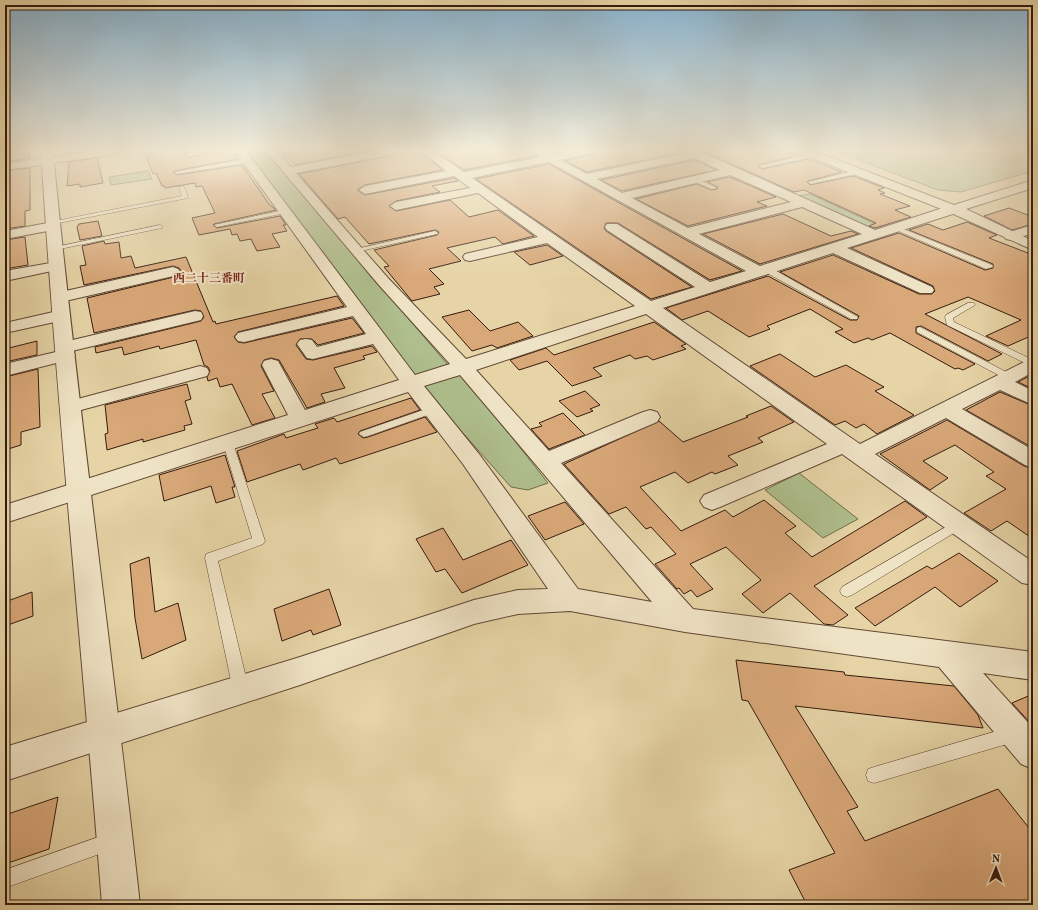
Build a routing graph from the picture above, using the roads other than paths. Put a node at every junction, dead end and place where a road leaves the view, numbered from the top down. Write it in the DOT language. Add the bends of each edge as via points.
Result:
graph roads {
  1 [pos="50,193"];
  2 [pos="184,193"];
  3 [pos="270,193"];
  4 [pos="307,193"];
  5 [pos="458,193"];
  6 [pos="486,193"];
  7 [pos="614,193"];
  8 [pos="636,193"];
  9 [pos="782,193"];
  10 [pos="914,193"];
  11 [pos="1003,193"];
  12 [pos="621,197"];
  13 [pos="803,203"];
  14 [pos="396,206"];
  15 [pos="954,209"];
  16 [pos="284,212"];
  17 [pos="53,224"];
  18 [pos="217,225"];
  19 [pos="160,227"];
  20 [pos="612,227"];
  21 [pos="896,228"];
  22 [pos="1033,228"];
  23 [pos="435,233"];
  24 [pos="685,233"];
  25 [pos="5,235"];
  26 [pos="876,235"];
  27 [pos="1011,236"];
  28 [pos="550,238"];
  29 [pos="1033,246"];
  30 [pos="55,248"];
  31 [pos="836,248"];
  32 [pos="356,250"];
  33 [pos="470,257"];
  34 [pos="56,266"];
  35 [pos="989,267"];
  36 [pos="763,271"];
  37 [pos="173,272"];
  38 [pos="5,276"];
  39 [pos="708,288"];
  40 [pos="926,290"];
  41 [pos="61,297"];
  42 [pos="971,306"];
  43 [pos="648,308"];
  44 [pos="356,310"];
  45 [pos="62,315"];
  46 [pos="195,316"];
  47 [pos="854,317"];
  48 [pos="5,328"];
  49 [pos="920,330"];
  50 [pos="244,337"];
  51 [pos="377,337"];
  52 [pos="306,344"];
  53 [pos="66,351"];
  54 [pos="1033,364"];
  55 [pos="271,365"];
  56 [pos="462,366"];
  57 [pos="5,370"];
  58 [pos="200,372"];
  59 [pos="1004,380"];
  60 [pos="411,383"];
  61 [pos="1033,400"];
  62 [pos="70,407"];
  63 [pos="946,409"];
  64 [pos="432,410"];
  65 [pos="650,417"];
  66 [pos="300,419"];
  67 [pos="364,434"];
  68 [pos="228,443"];
  69 [pos="850,450"];
  70 [pos="1033,460"];
  71 [pos="546,461"];
  72 [pos="79,491"];
  73 [pos="712,501"];
  74 [pos="5,514"];
  75 [pos="958,525"];
  76 [pos="1032,575"];
  77 [pos="847,592"];
  78 [pos="570,599"];
  79 [pos="685,620"];
  80 [pos="948,656"];
  81 [pos="1033,666"];
  82 [pos="241,690"];
  83 [pos="105,732"];
  84 [pos="1025,743"];
  85 [pos="5,764"];
  86 [pos="874,775"];
  87 [pos="115,841"];
  88 [pos="5,879"];
  89 [pos="121,905"];
  1 -- 17 [label="street"];
  2 -- 17 [label="lane" via="186,197"];
  3 -- 16 [label="street"];
  4 -- 32 [label="street"];
  5 -- 14 [label="street"];
  6 -- 28 [label="street"];
  7 -- 12 [label="street"];
  8 -- 12 [label="street"];
  9 -- 13 [label="street"];
  10 -- 15 [label="street"];
  11 -- 15 [label="street"];
  12 -- 24 [label="street"];
  13 -- 24 [label="street"];
  13 -- 26 [label="street"];
  15 -- 21 [label="street"];
  15 -- 27 [label="street"];
  16 -- 18 [label="lane"];
  16 -- 44 [label="street"];
  17 -- 25 [label="street"];
  17 -- 30 [label="street"];
  19 -- 30 [label="lane"];
  20 -- 39 [label="street"];
  21 -- 26 [label="street"];
  21 -- 35 [label="lane"];
  22 -- 27 [label="street"];
  23 -- 32 [label="lane"];
  24 -- 36 [label="street"];
  26 -- 31 [label="street"];
  27 -- 29 [label="street"];
  28 -- 33 [label="street"];
  28 -- 43 [label="street"];
  30 -- 34 [label="street"];
  31 -- 36 [label="street"];
  31 -- 40 [label="street"];
  32 -- 56 [label="street"];
  34 -- 38 [label="street"];
  34 -- 41 [label="street"];
  36 -- 39 [label="street"];
  36 -- 47 [label="lane"];
  37 -- 41 [label="street"];
  39 -- 43 [label="street"];
  41 -- 45 [label="street"];
  42 -- 54 [label="lane" via="949,317 950,323"];
  43 -- 56 [label="street"];
  43 -- 69 [label="street"];
  44 -- 50 [label="street"];
  44 -- 51 [label="street"];
  45 -- 48 [label="street"];
  45 -- 53 [label="street"];
  46 -- 53 [label="street"];
  49 -- 59 [label="lane"];
  51 -- 52 [label="street" via="313,354"];
  51 -- 60 [label="street"];
  53 -- 57 [label="street"];
  53 -- 62 [label="street"];
  54 -- 59 [label="street"];
  55 -- 66 [label="street"];
  56 -- 60 [label="street"];
  56 -- 71 [label="street"];
  58 -- 62 [label="street"];
  59 -- 61 [label="street"];
  59 -- 63 [label="street"];
  60 -- 64 [label="street"];
  60 -- 66 [label="street"];
  62 -- 72 [label="street"];
  63 -- 69 [label="street"];
  63 -- 70 [label="street"];
  64 -- 67 [label="lane"];
  64 -- 78 [label="street" via="471,459"];
  65 -- 71 [label="street"];
  66 -- 68 [label="street"];
  68 -- 72 [label="street"];
  68 -- 82 [label="lane" via="259,541 211,558"];
  69 -- 73 [label="street"];
  69 -- 75 [label="street"];
  71 -- 79 [label="street"];
  72 -- 74 [label="street"];
  72 -- 83 [label="street"];
  75 -- 76 [label="street"];
  75 -- 77 [label="lane"];
  78 -- 79 [label="street"];
  78 -- 82 [label="street" via="518,602 474,612"];
  79 -- 80 [label="street"];
  80 -- 81 [label="street"];
  80 -- 84 [label="street"];
  82 -- 83 [label="street"];
  83 -- 85 [label="street"];
  83 -- 87 [label="street"];
  84 -- 86 [label="lane"];
  87 -- 88 [label="lane"];
  87 -- 89 [label="street"];
}
